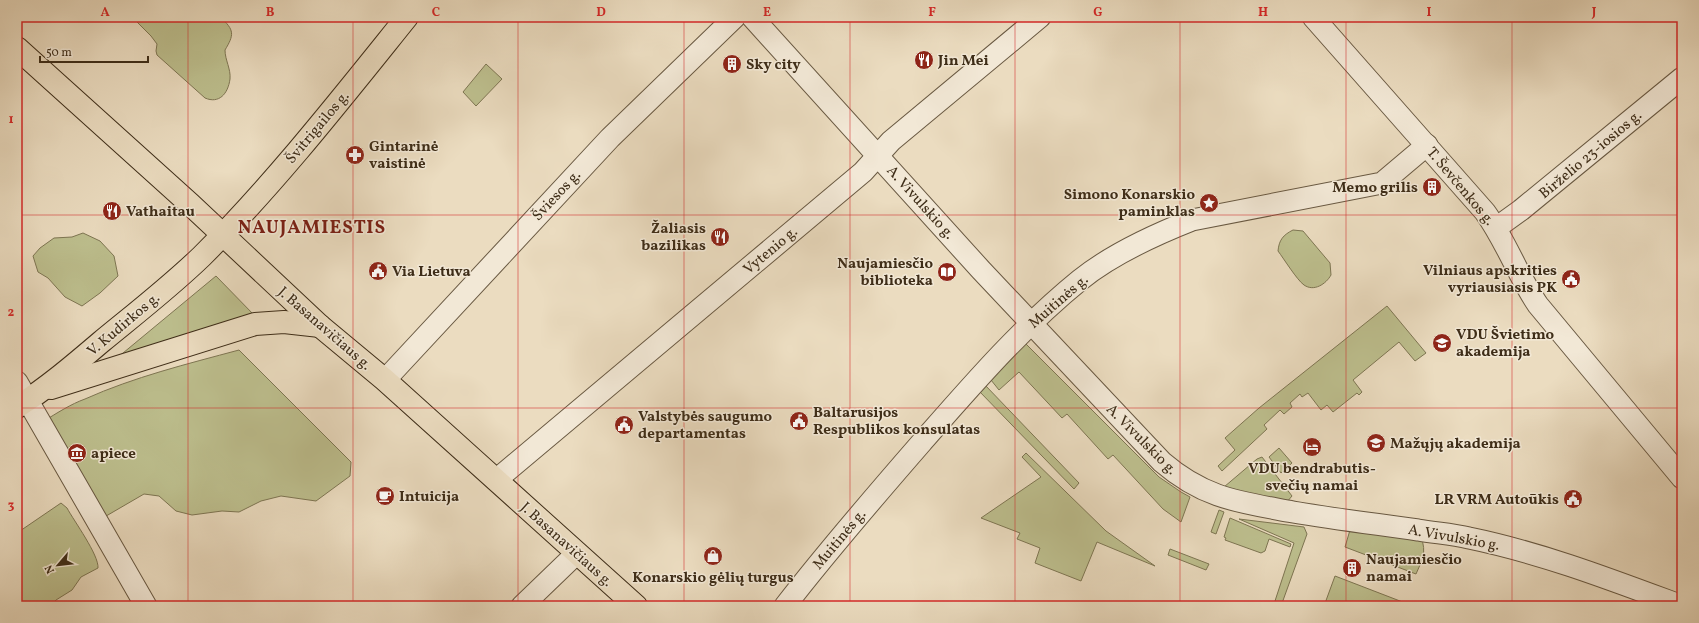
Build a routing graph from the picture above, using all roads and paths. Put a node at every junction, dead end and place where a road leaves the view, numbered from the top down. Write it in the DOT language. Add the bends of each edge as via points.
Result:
graph roads {
  1 [pos="407,17"];
  2 [pos="735,17"];
  3 [pos="752,17"];
  4 [pos="1040,17"];
  5 [pos="1313,17"];
  6 [pos="17,48"];
  7 [pos="1682,78"];
  8 [pos="1427,145"];
  9 [pos="879,156"];
  10 [pos="1496,228"];
  11 [pos="222,234"];
  12 [pos="1032,324"];
  13 [pos="320,326"];
  14 [pos="385,380"];
  15 [pos="25,395"];
  16 [pos="1682,478"];
  17 [pos="496,480"];
  18 [pos="577,552"];
  19 [pos="146,606"];
  20 [pos="522,606"];
  21 [pos="636,606"];
  22 [pos="785,606"];
  23 [pos="1682,606"];
  1 -- 11 [label="main road, Švitrigailos g." via="264,189"];
  2 -- 14 [label="street, Šviesos g." via="610,138"];
  3 -- 9 [label="street, A. Vivulskio g."];
  4 -- 9 [label="street, Vytenio g." via="891,141"];
  5 -- 8 [label="street, T. Ševčenkos g."];
  6 -- 11 [label="main road, J. Basanavičiaus g."];
  7 -- 10 [label="street, Birželio 23-iosios g."];
  8 -- 10 [label="street, T. Ševčenkos g."];
  8 -- 12 [label="street, Muitinės g." via="1382,183 1192,220 1165,230 1113,258 1081,279"];
  9 -- 12 [label="street, A. Vivulskio g."];
  9 -- 17 [label="street, Vytenio g."];
  10 -- 16 [label="street, T. Ševčenkos g." via="1538,305"];
  11 -- 13 [label="main road, J. Basanavičiaus g."];
  11 -- 15 [label="main road, V. Kudirkos g." via="165,289"];
  12 -- 22 [label="street, Muitinės g." via="979,377 873,498"];
  12 -- 23 [label="street, A. Vivulskio g." via="1162,462 1183,479 1202,489 1243,503 1467,537 1502,545 1584,570"];
  13 -- 14 [label="main road, J. Basanavičiaus g."];
  13 -- 15 [label="main road" via="284,322 255,324"];
  14 -- 17 [label="main road, J. Basanavičiaus g."];
  15 -- 19 [label="street"];
  17 -- 18 [label="main road, J. Basanavičiaus g."];
  18 -- 20 [label="street"];
  18 -- 21 [label="main road, J. Basanavičiaus g."];
}
